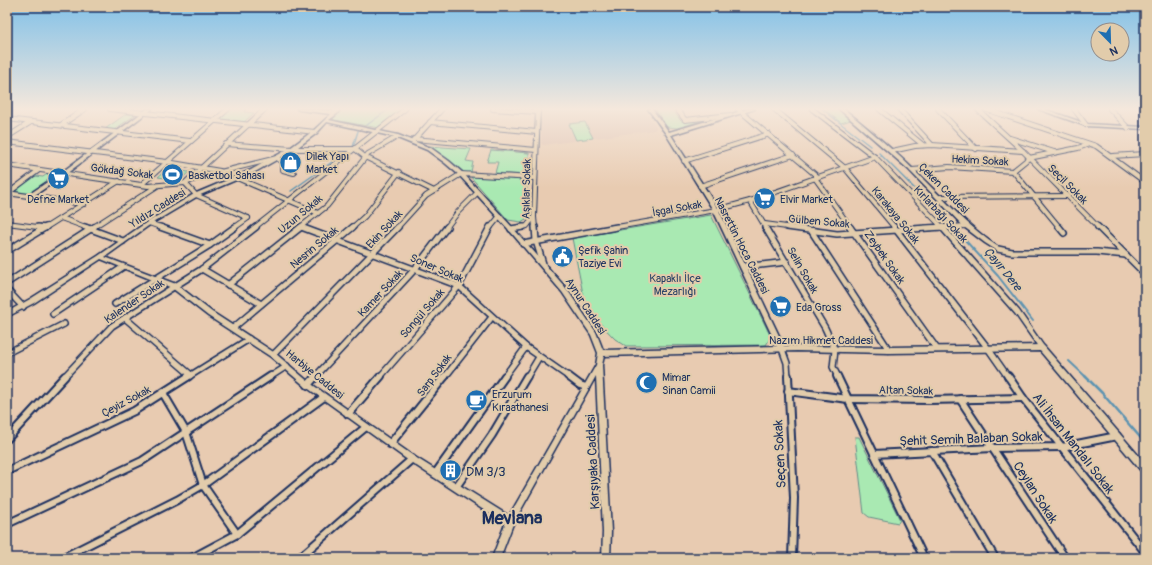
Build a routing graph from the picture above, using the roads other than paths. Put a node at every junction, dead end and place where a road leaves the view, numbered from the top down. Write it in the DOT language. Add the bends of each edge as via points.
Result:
graph roads {
  1 [pos="115,135"];
  2 [pos="139,135"];
  3 [pos="196,135"];
  4 [pos="236,135"];
  5 [pos="310,135"];
  6 [pos="373,135"];
  7 [pos="391,135"];
  8 [pos="418,135"];
  9 [pos="537,135"];
  10 [pos="669,135"];
  11 [pos="765,135"];
  12 [pos="770,135"];
  13 [pos="806,135"];
  14 [pos="846,135"];
  15 [pos="873,135"];
  16 [pos="911,135"];
  17 [pos="923,135"];
  18 [pos="963,135"];
  19 [pos="1063,135"];
  20 [pos="397,137"];
  21 [pos="1007,137"];
  22 [pos="190,141"];
  23 [pos="413,141"];
  24 [pos="7,142"];
  25 [pos="226,144"];
  26 [pos="1089,144"];
  27 [pos="923,145"];
  28 [pos="932,145"];
  29 [pos="292,149"];
  30 [pos="355,149"];
  31 [pos="976,149"];
  32 [pos="536,150"];
  33 [pos="892,151"];
  34 [pos="1023,152"];
  35 [pos="91,153"];
  36 [pos="1055,153"];
  37 [pos="1145,154"];
  38 [pos="793,156"];
  39 [pos="1112,156"];
  40 [pos="365,157"];
  41 [pos="874,157"];
  42 [pos="277,158"];
  43 [pos="1029,158"];
  44 [pos="684,161"];
  45 [pos="167,162"];
  46 [pos="7,165"];
  47 [pos="201,168"];
  48 [pos="846,168"];
  49 [pos="39,170"];
  50 [pos="912,170"];
  51 [pos="225,171"];
  52 [pos="1013,171"];
  53 [pos="399,172"];
  54 [pos="64,173"];
  55 [pos="294,173"];
  56 [pos="460,174"];
  57 [pos="237,178"];
  58 [pos="534,178"];
  59 [pos="817,178"];
  60 [pos="119,180"];
  61 [pos="1145,182"];
  62 [pos="185,183"];
  63 [pos="142,184"];
  64 [pos="158,185"];
  65 [pos="700,186"];
  66 [pos="434,191"];
  67 [pos="7,193"];
  68 [pos="477,194"];
  69 [pos="196,195"];
  70 [pos="30,196"];
  71 [pos="1034,196"];
  72 [pos="1068,196"];
  73 [pos="940,197"];
  74 [pos="290,201"];
  75 [pos="750,201"];
  76 [pos="84,204"];
  77 [pos="716,210"];
  78 [pos="318,213"];
  79 [pos="499,217"];
  80 [pos="61,218"];
  81 [pos="534,218"];
  82 [pos="7,223"];
  83 [pos="149,223"];
  84 [pos="765,224"];
  85 [pos="968,226"];
  86 [pos="301,227"];
  87 [pos="45,228"];
  88 [pos="943,228"];
  89 [pos="90,229"];
  90 [pos="511,229"];
  91 [pos="896,229"];
  92 [pos="812,232"];
  93 [pos="856,233"];
  94 [pos="1064,233"];
  95 [pos="123,241"];
  96 [pos="338,241"];
  97 [pos="536,241"];
  98 [pos="523,244"];
  99 [pos="210,245"];
  100 [pos="998,249"];
  101 [pos="7,251"];
  102 [pos="373,254"];
  103 [pos="1126,255"];
  104 [pos="100,258"];
  105 [pos="787,262"];
  106 [pos="123,267"];
  107 [pos="743,267"];
  108 [pos="544,268"];
  109 [pos="202,269"];
  110 [pos="415,270"];
  111 [pos="1145,274"];
  112 [pos="156,280"];
  113 [pos="7,283"];
  114 [pos="174,286"];
  115 [pos="228,286"];
  116 [pos="459,286"];
  117 [pos="7,290"];
  118 [pos="115,304"];
  119 [pos="261,304"];
  120 [pos="23,306"];
  121 [pos="52,314"];
  122 [pos="7,315"];
  123 [pos="492,317"];
  124 [pos="125,318"];
  125 [pos="64,324"];
  126 [pos="233,328"];
  127 [pos="249,339"];
  128 [pos="526,347"];
  129 [pos="987,347"];
  130 [pos="1042,348"];
  131 [pos="782,349"];
  132 [pos="938,349"];
  133 [pos="835,350"];
  134 [pos="889,350"];
  135 [pos="7,353"];
  136 [pos="601,353"];
  137 [pos="273,355"];
  138 [pos="539,357"];
  139 [pos="287,366"];
  140 [pos="599,366"];
  141 [pos="191,376"];
  142 [pos="308,385"];
  143 [pos="586,387"];
  144 [pos="788,391"];
  145 [pos="163,393"];
  146 [pos="324,397"];
  147 [pos="1023,398"];
  148 [pos="848,399"];
  149 [pos="960,399"];
  150 [pos="348,414"];
  151 [pos="366,427"];
  152 [pos="186,432"];
  153 [pos="1117,436"];
  154 [pos="7,439"];
  155 [pos="390,444"];
  156 [pos="1062,447"];
  157 [pos="993,448"];
  158 [pos="932,451"];
  159 [pos="874,454"];
  160 [pos="412,459"];
  161 [pos="1145,469"];
  162 [pos="7,471"];
  163 [pos="435,474"];
  164 [pos="203,485"];
  165 [pos="456,487"];
  166 [pos="510,522"];
  167 [pos="7,524"];
  168 [pos="238,534"];
  169 [pos="1145,552"];
  170 [pos="196,557"];
  171 [pos="62,558"];
  172 [pos="299,558"];
  173 [pos="496,558"];
  174 [pos="606,558"];
  175 [pos="792,558"];
  176 [pos="924,558"];
  177 [pos="995,558"];
  178 [pos="1065,558"];
  1 -- 35 [label="street"];
  2 -- 22 [label="street"];
  3 -- 22 [label="street"];
  4 -- 25 [label="street"];
  5 -- 29 [label="street, Yıldız Caddesi"];
  6 -- 30 [label="street, Kalender Sokak"];
  7 -- 20 [label="street, Aynur Caddesi"];
  8 -- 23 [label="street"];
  9 -- 32 [label="street, Aşıklar Sokak"];
  10 -- 44 [label="street, Nasrettin Hoca Caddesi"];
  11 -- 44 [label="street"];
  12 -- 38 [label="street, Zeybek Sokak"];
  13 -- 48 [label="street, Karakaya Sokak"];
  14 -- 41 [label="street, Kırlarbağı Sokak"];
  15 -- 33 [label="street, Çeken Caddesi"];
  16 -- 27 [label="street"];
  17 -- 28 [label="street"];
  18 -- 31 [label="street"];
  19 -- 26 [label="street"];
  20 -- 23 [label="street, Aynur Caddesi"];
  20 -- 40 [label="street, Uzun Sokak"];
  21 -- 34 [label="street, Seçil Sokak"];
  21 -- 36 [label="street"];
  22 -- 45 [label="street"];
  23 -- 32 [label="street"];
  23 -- 56 [label="street, Aynur Caddesi" via="433,152"];
  24 -- 35 [label="street"];
  25 -- 29 [label="street"];
  25 -- 47 [label="street"];
  26 -- 36 [label="street, Hekim Sokak"];
  26 -- 39 [label="street"];
  27 -- 28 [label="street"];
  27 -- 33 [label="street"];
  28 -- 31 [label="street"];
  29 -- 30 [label="street"];
  29 -- 42 [label="street, Yıldız Caddesi"];
  30 -- 40 [label="street"];
  30 -- 74 [label="street, Kalender Sokak"];
  31 -- 34 [label="street"];
  32 -- 58 [label="street, Aşıklar Sokak"];
  33 -- 50 [label="street, Çeken Caddesi"];
  34 -- 43 [label="street, Seçil Sokak"];
  35 -- 45 [label="street"];
  35 -- 54 [label="street"];
  36 -- 43 [label="street, Hekim Sokak"];
  37 -- 39 [label="street"];
  38 -- 59 [label="street, Zeybek Sokak"];
  38 -- 65 [label="street"];
  39 -- 61 [label="street"];
  40 -- 53 [label="street"];
  40 -- 78 [label="street, Uzun Sokak" via="327,206"];
  41 -- 48 [label="street, İşgal Sokak"];
  41 -- 88 [label="street, Kırlarbağı Sokak"];
  42 -- 51 [label="street, Gökdağ Sokak"];
  42 -- 55 [label="street" via="283,162 283,170"];
  42 -- 57 [label="street, Yıldız Caddesi"];
  43 -- 52 [label="street, Hekim Sokak"];
  43 -- 72 [label="street, Seçil Sokak"];
  44 -- 65 [label="street, Nasrettin Hoca Caddesi"];
  45 -- 47 [label="street"];
  45 -- 63 [label="street"];
  46 -- 49 [label="street, Gökdağ Sokak"];
  47 -- 51 [label="street"];
  47 -- 62 [label="street"];
  48 -- 59 [label="street, İşgal Sokak"];
  48 -- 91 [label="street, Karakaya Sokak"];
  49 -- 54 [label="street, Gökdağ Sokak"];
  49 -- 67 [label="street"];
  50 -- 52 [label="street, Hekim Sokak" via="949,167"];
  50 -- 73 [label="street, Çeken Caddesi"];
  51 -- 62 [label="street, Gökdağ Sokak"];
  52 -- 71 [label="street"];
  53 -- 66 [label="street"];
  53 -- 96 [label="street, Nesrin Sokak" via="364,216"];
  54 -- 60 [label="street, Gökdağ Sokak"];
  54 -- 70 [label="street"];
  56 -- 58 [label="street"];
  56 -- 66 [label="street, Ekin Sokak"];
  56 -- 68 [label="street, Aynur Caddesi"];
  57 -- 69 [label="street, Yıldız Caddesi"];
  57 -- 74 [label="street"];
  58 -- 81 [label="street, Aşıklar Sokak"];
  59 -- 75 [label="street, İşgal Sokak"];
  59 -- 93 [label="street, Zeybek Sokak"];
  60 -- 63 [label="street, Gökdağ Sokak"];
  60 -- 76 [label="street"];
  62 -- 64 [label="street, Gökdağ Sokak"];
  62 -- 69 [label="street"];
  63 -- 64 [label="street, Gökdağ Sokak"];
  64 -- 89 [label="street"];
  65 -- 77 [label="street, Nasrettin Hoca Caddesi"];
  66 -- 102 [label="street, Ekin Sokak" via="426,196"];
  67 -- 70 [label="street"];
  68 -- 79 [label="street, Aynur Caddesi"];
  68 -- 110 [label="street, Kamer Sokak" via="458,212"];
  69 -- 83 [label="street, Yıldız Caddesi"];
  69 -- 99 [label="street" via="248,218"];
  70 -- 76 [label="street"];
  71 -- 72 [label="street"];
  71 -- 73 [label="street"];
  71 -- 94 [label="street"];
  72 -- 103 [label="street, Seçil Sokak"];
  73 -- 85 [label="street, Çeken Caddesi"];
  74 -- 78 [label="street"];
  74 -- 109 [label="street, Kalender Sokak"];
  75 -- 77 [label="street, İşgal Sokak"];
  75 -- 84 [label="street, Selin Sokak"];
  76 -- 80 [label="street"];
  77 -- 97 [label="street, İşgal Sokak"];
  77 -- 107 [label="street, Nasrettin Hoca Caddesi"];
  78 -- 86 [label="street, Uzun Sokak"];
  79 -- 90 [label="street, Aynur Caddesi"];
  79 -- 116 [label="street, Songül Sokak" via="491,226"];
  80 -- 87 [label="street"];
  80 -- 89 [label="street"];
  81 -- 90 [label="street" via="531,224"];
  81 -- 97 [label="street, Aşıklar Sokak"];
  82 -- 87 [label="street"];
  83 -- 95 [label="street, Yıldız Caddesi"];
  83 -- 99 [label="street"];
  84 -- 92 [label="street, Gülben Sokak"];
  84 -- 105 [label="street, Selin Sokak"];
  85 -- 88 [label="street, Gülben Sokak"];
  85 -- 100 [label="street, Çeken Caddesi"];
  86 -- 96 [label="street, Soner Sokak"];
  86 -- 115 [label="street, Uzun Sokak"];
  87 -- 101 [label="street"];
  88 -- 91 [label="street, Gülben Sokak"];
  88 -- 130 [label="street, Kırlarbağı Sokak" via="1017,312"];
  89 -- 95 [label="street"];
  89 -- 113 [label="street"];
  90 -- 98 [label="street, Aynur Caddesi"];
  91 -- 93 [label="street, Gülben Sokak"];
  91 -- 129 [label="street, Karakaya Sokak"];
  92 -- 93 [label="street, Gülben Sokak"];
  92 -- 134 [label="street"];
  93 -- 132 [label="street, Zeybek Sokak"];
  95 -- 104 [label="street, Yıldız Caddesi"];
  96 -- 102 [label="street, Soner Sokak"];
  96 -- 119 [label="street, Nesrin Sokak"];
  97 -- 98 [label="street, İşgal Sokak"];
  97 -- 108 [label="street, Aşıklar Sokak"];
  98 -- 108 [label="street, Aynur Caddesi"];
  99 -- 112 [label="street"];
  100 -- 103 [label="street" via="1012,252 1097,252"];
  102 -- 110 [label="street, Soner Sokak"];
  102 -- 137 [label="street, Ekin Sokak"];
  103 -- 111 [label="street, Seçil Sokak"];
  104 -- 106 [label="street, Harbiye Caddesi"];
  104 -- 120 [label="street, Yıldız Caddesi"];
  105 -- 107 [label="street"];
  105 -- 133 [label="street, Selin Sokak"];
  106 -- 112 [label="street, Harbiye Caddesi"];
  106 -- 121 [label="street"];
  107 -- 131 [label="street, Nasrettin Hoca Caddesi"];
  108 -- 136 [label="street, Aynur Caddesi" via="564,290 594,334"];
  109 -- 114 [label="street, Kalender Sokak"];
  109 -- 115 [label="street"];
  110 -- 116 [label="street, Soner Sokak"];
  110 -- 142 [label="street, Kamer Sokak"];
  112 -- 114 [label="street, Harbiye Caddesi"];
  112 -- 118 [label="street"];
  114 -- 124 [label="street, Kalender Sokak"];
  114 -- 126 [label="street, Harbiye Caddesi"];
  115 -- 119 [label="street"];
  116 -- 123 [label="street, Soner Sokak"];
  116 -- 150 [label="street, Songül Sokak"];
  117 -- 120 [label="street"];
  119 -- 126 [label="street, Nesrin Sokak"];
  120 -- 122 [label="street, Yıldız Caddesi"];
  123 -- 128 [label="street, Soner Sokak"];
  123 -- 155 [label="street, Sarp Sokak"];
  124 -- 141 [label="street"];
  124 -- 154 [label="street, Kalender Sokak" via="112,326"];
  125 -- 135 [label="street"];
  126 -- 127 [label="street, Harbiye Caddesi"];
  127 -- 137 [label="street, Harbiye Caddesi"];
  127 -- 141 [label="street, Çeyiz Sokak"];
  128 -- 138 [label="street, Soner Sokak"];
  128 -- 163 [label="street"];
  129 -- 130 [label="street, Nazım Hikmet Caddesi"];
  129 -- 132 [label="street, Nazım Hikmet Caddesi"];
  129 -- 147 [label="street, Ali İhsan Mandalı Sokak"];
  130 -- 153 [label="street"];
  131 -- 133 [label="street, Nazım Hikmet Caddesi"];
  131 -- 136 [label="street, Nazım Hikmet Caddesi"];
  131 -- 144 [label="street, Seçen Sokak" via="787,363"];
  132 -- 134 [label="street, Nazım Hikmet Caddesi"];
  133 -- 134 [label="street, Nazım Hikmet Caddesi"];
  133 -- 148 [label="street" via="833,367"];
  136 -- 140 [label="street, Aynur Caddesi"];
  137 -- 139 [label="street, Harbiye Caddesi"];
  138 -- 143 [label="street, Soner Sokak"];
  138 -- 165 [label="street" via="492,435"];
  139 -- 142 [label="street, Harbiye Caddesi"];
  139 -- 152 [label="street"];
  140 -- 143 [label="street, Aynur Caddesi"];
  140 -- 174 [label="street, Karşıyaka Caddesi"];
  141 -- 145 [label="street, Çeyiz Sokak"];
  142 -- 146 [label="street, Harbiye Caddesi"];
  143 -- 166 [label="street, Aynur Caddesi"];
  144 -- 148 [label="street, Altan Sokak"];
  144 -- 175 [label="street, Seçen Sokak" via="794,498"];
  145 -- 152 [label="street"];
  145 -- 162 [label="street, Çeyiz Sokak" via="134,411"];
  146 -- 150 [label="street, Harbiye Caddesi"];
  146 -- 164 [label="street"];
  147 -- 149 [label="street, Altan Sokak"];
  147 -- 156 [label="street, Ali İhsan Mandalı Sokak"];
  148 -- 149 [label="street, Altan Sokak"];
  148 -- 159 [label="street"];
  149 -- 157 [label="street, Ceylan Sokak"];
  150 -- 151 [label="street, Harbiye Caddesi"];
  151 -- 155 [label="street, Harbiye Caddesi"];
  151 -- 168 [label="street"];
  152 -- 164 [label="street"];
  152 -- 167 [label="street" via="142,461"];
  153 -- 156 [label="street, Şehit Semih Balaban Sokak"];
  153 -- 161 [label="street"];
  155 -- 160 [label="street, Harbiye Caddesi"];
  156 -- 157 [label="street, Şehit Semih Balaban Sokak"];
  156 -- 169 [label="street, Ali İhsan Mandalı Sokak"];
  157 -- 158 [label="street, Şehit Semih Balaban Sokak"];
  157 -- 178 [label="street, Ceylan Sokak"];
  158 -- 159 [label="street, Şehit Semih Balaban Sokak"];
  158 -- 177 [label="street"];
  159 -- 176 [label="street"];
  160 -- 163 [label="street, Harbiye Caddesi"];
  160 -- 172 [label="street"];
  163 -- 165 [label="street, Harbiye Caddesi"];
  164 -- 168 [label="street"];
  164 -- 171 [label="street"];
  165 -- 166 [label="street, Harbiye Caddesi"];
  166 -- 173 [label="street, Aynur Caddesi"];
  168 -- 170 [label="street"];
}
